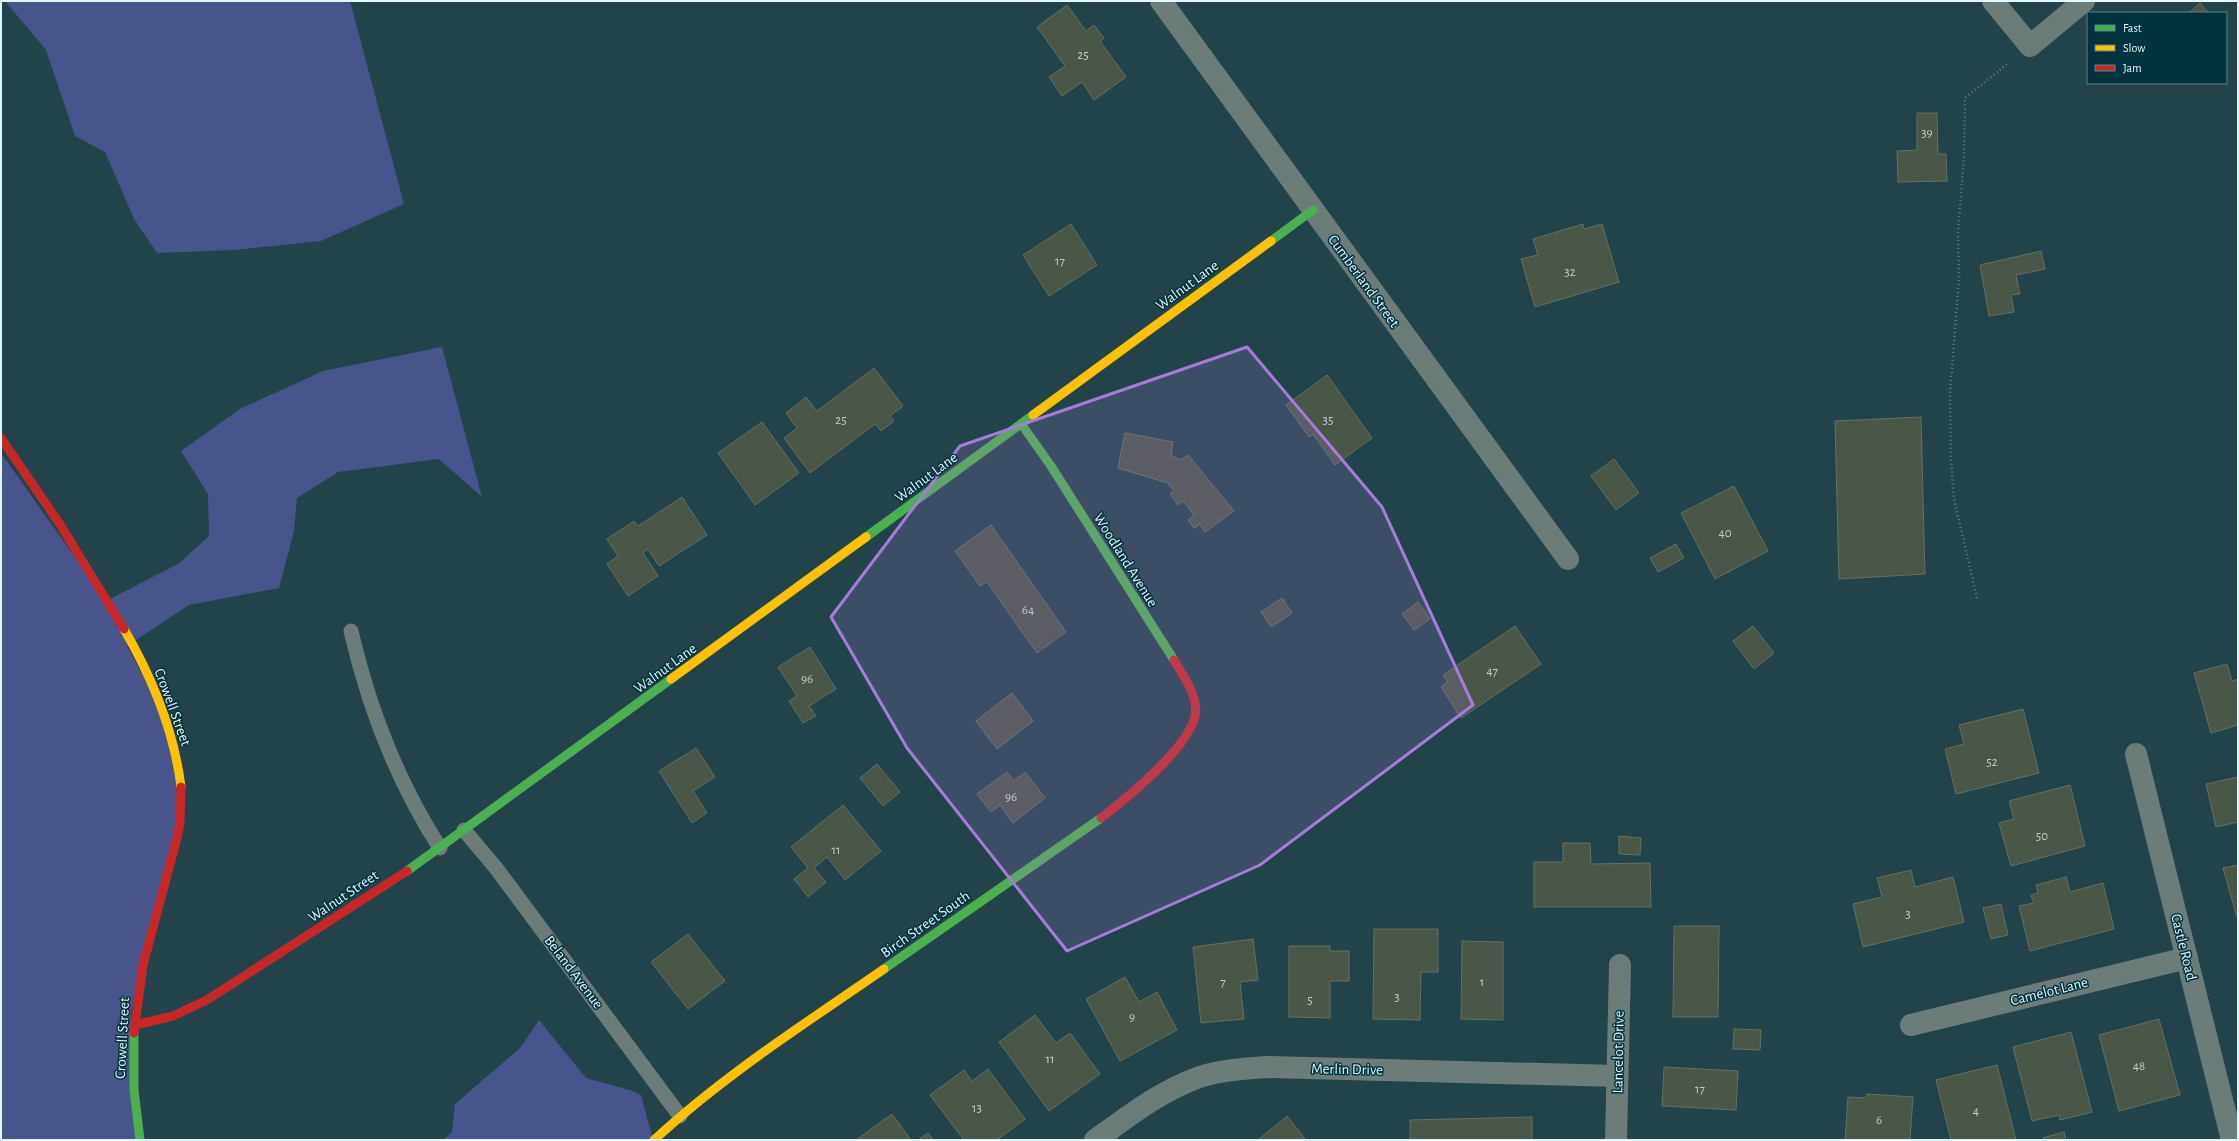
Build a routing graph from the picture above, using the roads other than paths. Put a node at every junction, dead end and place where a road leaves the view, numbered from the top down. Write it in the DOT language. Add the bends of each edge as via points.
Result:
graph roads {
  1 [pos="1161,1"];
  2 [pos="1993,1"];
  3 [pos="2084,1"];
  4 [pos="1313,210"];
  5 [pos="1022,425"];
  6 [pos="1,438"];
  7 [pos="1568,559"];
  8 [pos="351,631"];
  9 [pos="1195,715"];
  10 [pos="2136,754"];
  11 [pos="555,766"];
  12 [pos="464,830"];
  13 [pos="440,848"];
  14 [pos="2187,958"];
  15 [pos="1620,965"];
  16 [pos="135,1025"];
  17 [pos="1912,1025"];
  18 [pos="1617,1076"];
  19 [pos="680,1116"];
  20 [pos="140,1140"];
  21 [pos="654,1140"];
  22 [pos="1095,1140"];
  23 [pos="1616,1140"];
  24 [pos="2232,1140"];
  1 -- 4 [label="street, Cumberland Street"];
  2 -- 3 [label="street" via="2030,46"];
  4 -- 5 [label="street, Walnut Lane"];
  4 -- 7 [label="street, Cumberland Street"];
  5 -- 9 [label="street, Woodland Avenue" via="1051,466 1188,684 1194,698"];
  5 -- 11 [label="street, Walnut Lane"];
  6 -- 16 [label="street, Crowell Street" via="75,547 121,624 146,672 175,746 181,785 180,822 174,855 148,942 140,979"];
  8 -- 13 [label="lane" via="361,674 396,769 416,811"];
  9 -- 19 [label="street, Birch Street South" via="1179,746 1152,775 1091,826 750,1062"];
  10 -- 14 [label="street, Castle Road"];
  11 -- 12 [label="street, Walnut Street"];
  12 -- 13 [label="street, Walnut Street"];
  12 -- 19 [label="lane, Beland Avenue" via="496,868"];
  13 -- 16 [label="street, Walnut Street" via="196,1007 173,1017"];
  14 -- 17 [label="street, Camelot Lane"];
  14 -- 24 [label="street, Castle Road"];
  15 -- 18 [label="street, Lancelot Drive"];
  16 -- 20 [label="street, Crowell Street" via="132,1071"];
  18 -- 22 [label="street, Merlin Drive" via="1266,1067 1231,1070 1198,1078 1168,1091"];
  18 -- 23 [label="street, Lancelot Drive"];
  19 -- 21 [label="street, Birch Street South"];
}
